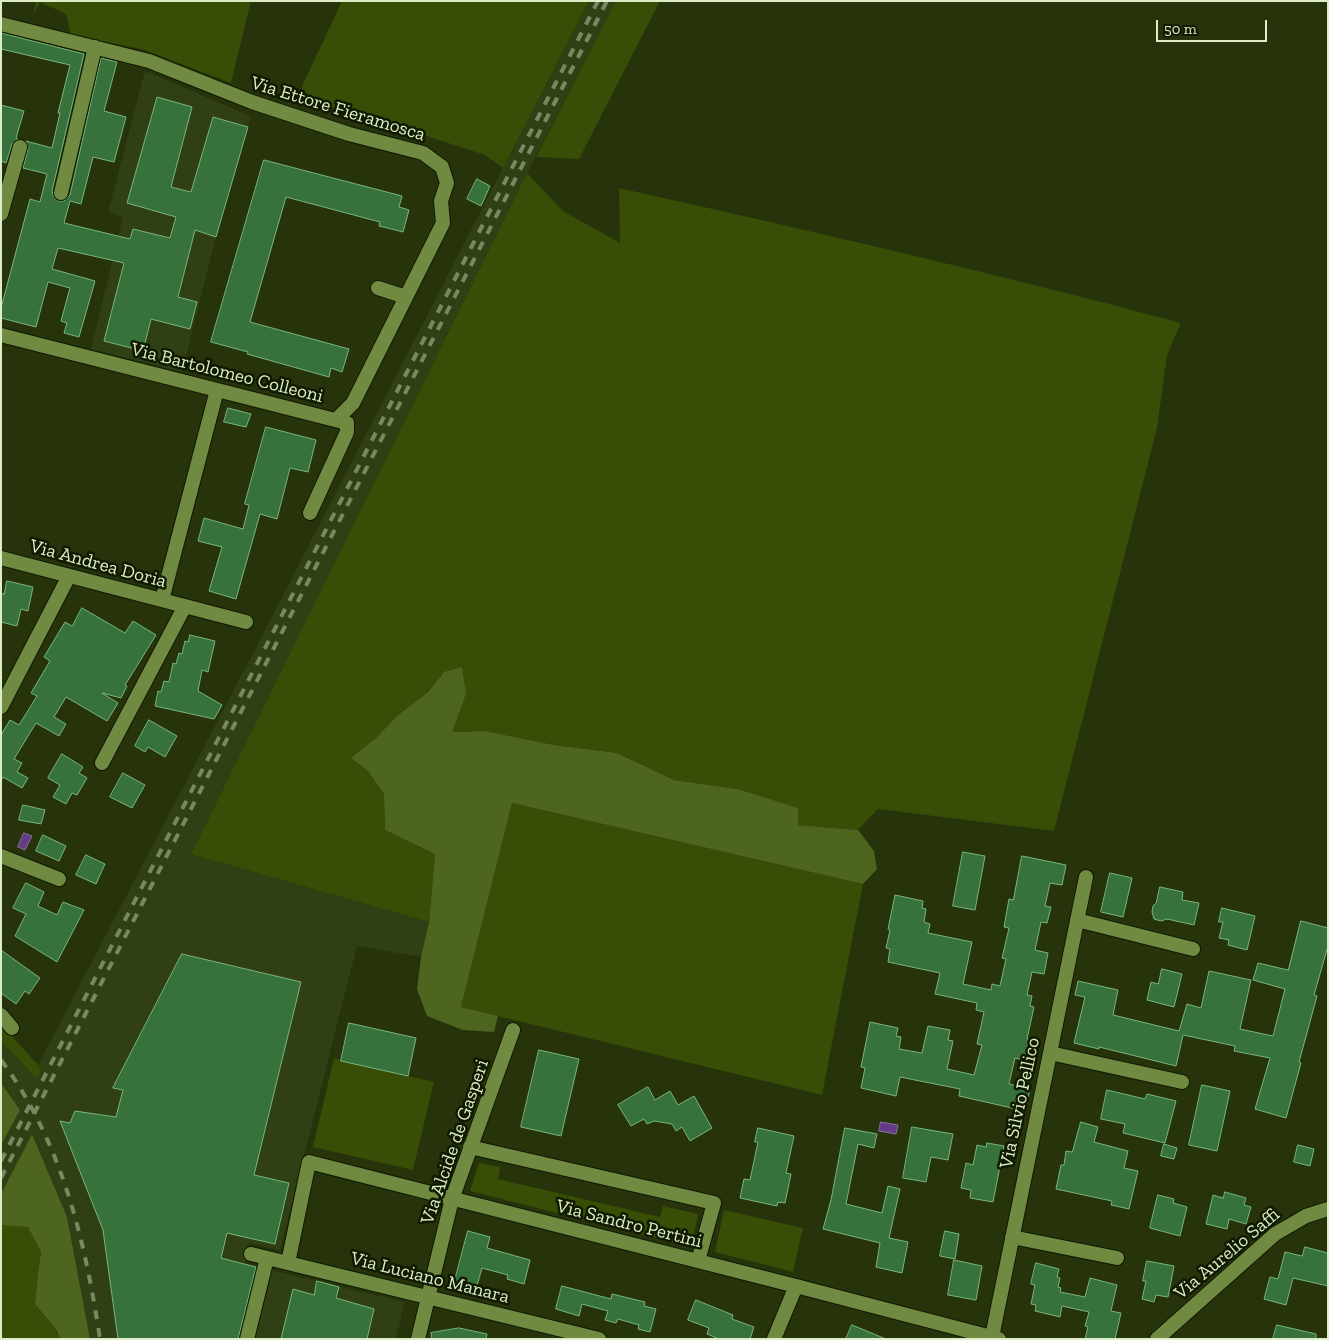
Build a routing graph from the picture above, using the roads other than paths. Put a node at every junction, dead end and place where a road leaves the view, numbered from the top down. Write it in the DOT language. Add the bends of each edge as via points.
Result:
graph roads {
  1 [pos="1,24"];
  2 [pos="95,47"];
  3 [pos="20,147"];
  4 [pos="61,193"];
  5 [pos="1,214"];
  6 [pos="378,288"];
  7 [pos="406,297"];
  8 [pos="1,335"];
  9 [pos="216,390"];
  10 [pos="336,420"];
  11 [pos="310,513"];
  12 [pos="1,558"];
  13 [pos="69,576"];
  14 [pos="162,600"];
  15 [pos="186,606"];
  16 [pos="246,622"];
  17 [pos="1,707"];
  18 [pos="102,763"];
  19 [pos="1,856"];
  20 [pos="1086,877"];
  21 [pos="59,879"];
  22 [pos="1077,920"];
  23 [pos="1193,949"];
  24 [pos="1,1015"];
  25 [pos="12,1028"];
  26 [pos="513,1030"];
  27 [pos="1050,1053"];
  28 [pos="1182,1082"];
  29 [pos="470,1147"];
  30 [pos="452,1198"];
  31 [pos="1328,1209"];
  32 [pos="1012,1237"];
  33 [pos="252,1254"];
  34 [pos="267,1258"];
  35 [pos="1117,1258"];
  36 [pos="698,1261"];
  37 [pos="288,1263"];
  38 [pos="796,1286"];
  39 [pos="429,1297"];
  40 [pos="566,1335"];
  41 [pos="995,1338"];
  42 [pos="247,1339"];
  43 [pos="418,1339"];
  44 [pos="599,1339"];
  45 [pos="774,1339"];
  46 [pos="1157,1339"];
  1 -- 2 [label="street, Via Ettore Fieramosca"];
  2 -- 4 [label="street"];
  2 -- 7 [label="street, Via Ettore Fieramosca" via="149,61 252,102 349,134 423,153 442,167 447,183 441,201 443,223"];
  3 -- 5 [label="street"];
  6 -- 7 [label="street"];
  7 -- 10 [label="street, Via Ettore Fieramosca" via="353,403"];
  8 -- 9 [label="street, Via Bartolomeo Colleoni"];
  9 -- 10 [label="street, Via Bartolomeo Colleoni"];
  9 -- 14 [label="street"];
  10 -- 11 [label="street, Via Bartolomeo Colleoni" via="347,423 347,432"];
  12 -- 13 [label="street, Via Andrea Doria"];
  13 -- 14 [label="street, Via Andrea Doria"];
  13 -- 17 [label="street"];
  14 -- 15 [label="street, Via Andrea Doria"];
  15 -- 16 [label="street, Via Andrea Doria"];
  15 -- 18 [label="street, Via Andrea Doria"];
  19 -- 21 [label="street"];
  20 -- 22 [label="street, Via Silvio Pellico"];
  22 -- 23 [label="street"];
  22 -- 27 [label="street, Via Silvio Pellico"];
  24 -- 25 [label="street"];
  26 -- 29 [label="street, Via Alcide de Gasperi"];
  27 -- 28 [label="street"];
  27 -- 32 [label="street, Via Silvio Pellico"];
  29 -- 30 [label="street, Via Alcide de Gasperi"];
  29 -- 36 [label="street" via="714,1202"];
  30 -- 36 [label="street, Via Sandro Pertini"];
  30 -- 37 [label="street, Via Sandro Pertini" via="309,1162"];
  30 -- 39 [label="street, Via Alcide de Gasperi"];
  31 -- 46 [label="street, Via Aurelio Saffi" via="1306,1216 1275,1234"];
  32 -- 35 [label="street"];
  32 -- 41 [label="street, Via Silvio Pellico"];
  33 -- 34 [label="street, Via Luciano Manara"];
  34 -- 37 [label="street, Via Luciano Manara"];
  34 -- 42 [label="street"];
  36 -- 38 [label="street, Via Sandro Pertini"];
  37 -- 39 [label="street, Via Luciano Manara"];
  38 -- 41 [label="street, Via Sandro Pertini"];
  38 -- 45 [label="street"];
  39 -- 40 [label="street, Via Luciano Manara"];
  39 -- 43 [label="street, Via Alcide de Gasperi"];
  40 -- 44 [label="street, Via Luciano Manara"];
}
